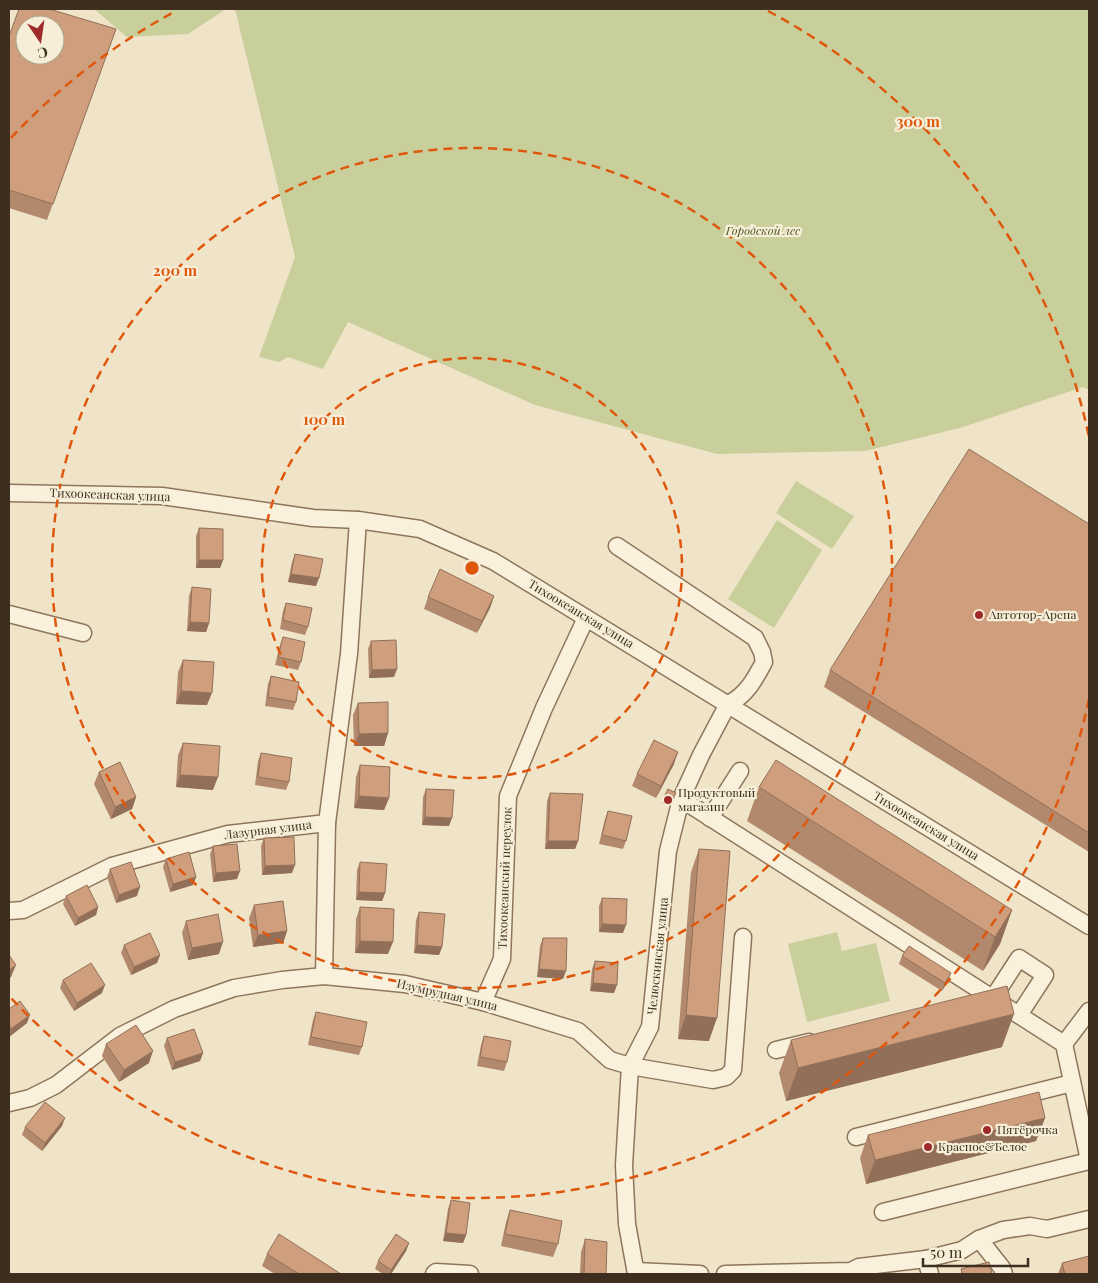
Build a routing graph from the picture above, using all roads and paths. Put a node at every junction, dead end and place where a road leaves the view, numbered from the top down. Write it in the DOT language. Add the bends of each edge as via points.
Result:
graph roads {
  1 [pos="9,492"];
  2 [pos="358,520"];
  3 [pos="618,546"];
  4 [pos="9,614"];
  5 [pos="586,618"];
  6 [pos="83,633"];
  7 [pos="728,704"];
  8 [pos="740,771"];
  9 [pos="681,799"];
  10 [pos="710,818"];
  11 [pos="327,823"];
  12 [pos="9,911"];
  13 [pos="1089,926"];
  14 [pos="743,937"];
  15 [pos="324,976"];
  16 [pos="992,997"];
  17 [pos="972,1001"];
  18 [pos="483,1002"];
  19 [pos="1089,1012"];
  20 [pos="1019,1015"];
  21 [pos="822,1039"];
  22 [pos="1064,1044"];
  23 [pos="776,1050"];
  24 [pos="630,1066"];
  25 [pos="1072,1083"];
  26 [pos="9,1103"];
  27 [pos="856,1137"];
  28 [pos="1089,1160"];
  29 [pos="883,1212"];
  30 [pos="1089,1219"];
  31 [pos="979,1239"];
  32 [pos="928,1267"];
  33 [pos="636,1273"];
  34 [pos="434,1274"];
  35 [pos="470,1274"];
  36 [pos="700,1274"];
  37 [pos="725,1274"];
  38 [pos="1004,1274"];
  1 -- 2 [label="street, Тихоокеанская улица" via="162,496 314,518"];
  2 -- 5 [label="street, Тихоокеанская улица" via="420,530 492,560"];
  2 -- 11 [label="street, Лазурная улица" via="349,654"];
  3 -- 7 [label="street" via="755,638 764,662 738,700"];
  4 -- 6 [label="street"];
  5 -- 7 [label="street, Тихоокеанская улица"];
  5 -- 18 [label="street, Тихоокеанский переулок" via="508,796 502,959"];
  7 -- 9 [label="street, Челюскинская улица"];
  7 -- 13 [label="street, Тихоокеанская улица"];
  8 -- 10 [label="street"];
  9 -- 10 [label="street"];
  9 -- 24 [label="street, Челюскинская улица" via="668,851 650,1026"];
  10 -- 16 [label="street"];
  11 -- 12 [label="street, Лазурная улица" via="228,834 130,861 112,866 23,910"];
  11 -- 15 [label="street"];
  14 -- 24 [label="street, Изумрудная улица" via="733,1070 726,1077 713,1080"];
  15 -- 18 [label="street, Изумрудная улица" via="404,984"];
  15 -- 26 [label="street, Изумрудная улица" via="234,988 174,1009 120,1036 56,1085 30,1098"];
  16 -- 17 [label="street"];
  16 -- 20 [label="street"];
  16 -- 20 [label="street" via="1019,958 1045,975"];
  18 -- 24 [label="street, Изумрудная улица" via="578,1031 610,1060"];
  19 -- 22 [label="street"];
  20 -- 22 [label="street"];
  21 -- 23 [label="street"];
  22 -- 25 [label="street"];
  24 -- 33 [label="street, Челюскинская улица" via="624,1165 627,1224"];
  25 -- 27 [label="street"];
  25 -- 28 [label="street"];
  28 -- 29 [label="street"];
  30 -- 31 [label="street" via="1047,1229 1030,1226 1003,1230"];
  31 -- 32 [label="street"];
  31 -- 38 [label="street"];
  32 -- 37 [label="street" via="859,1266 851,1271"];
  33 -- 36 [label="street"];
  34 -- 35 [label="street"];
}
